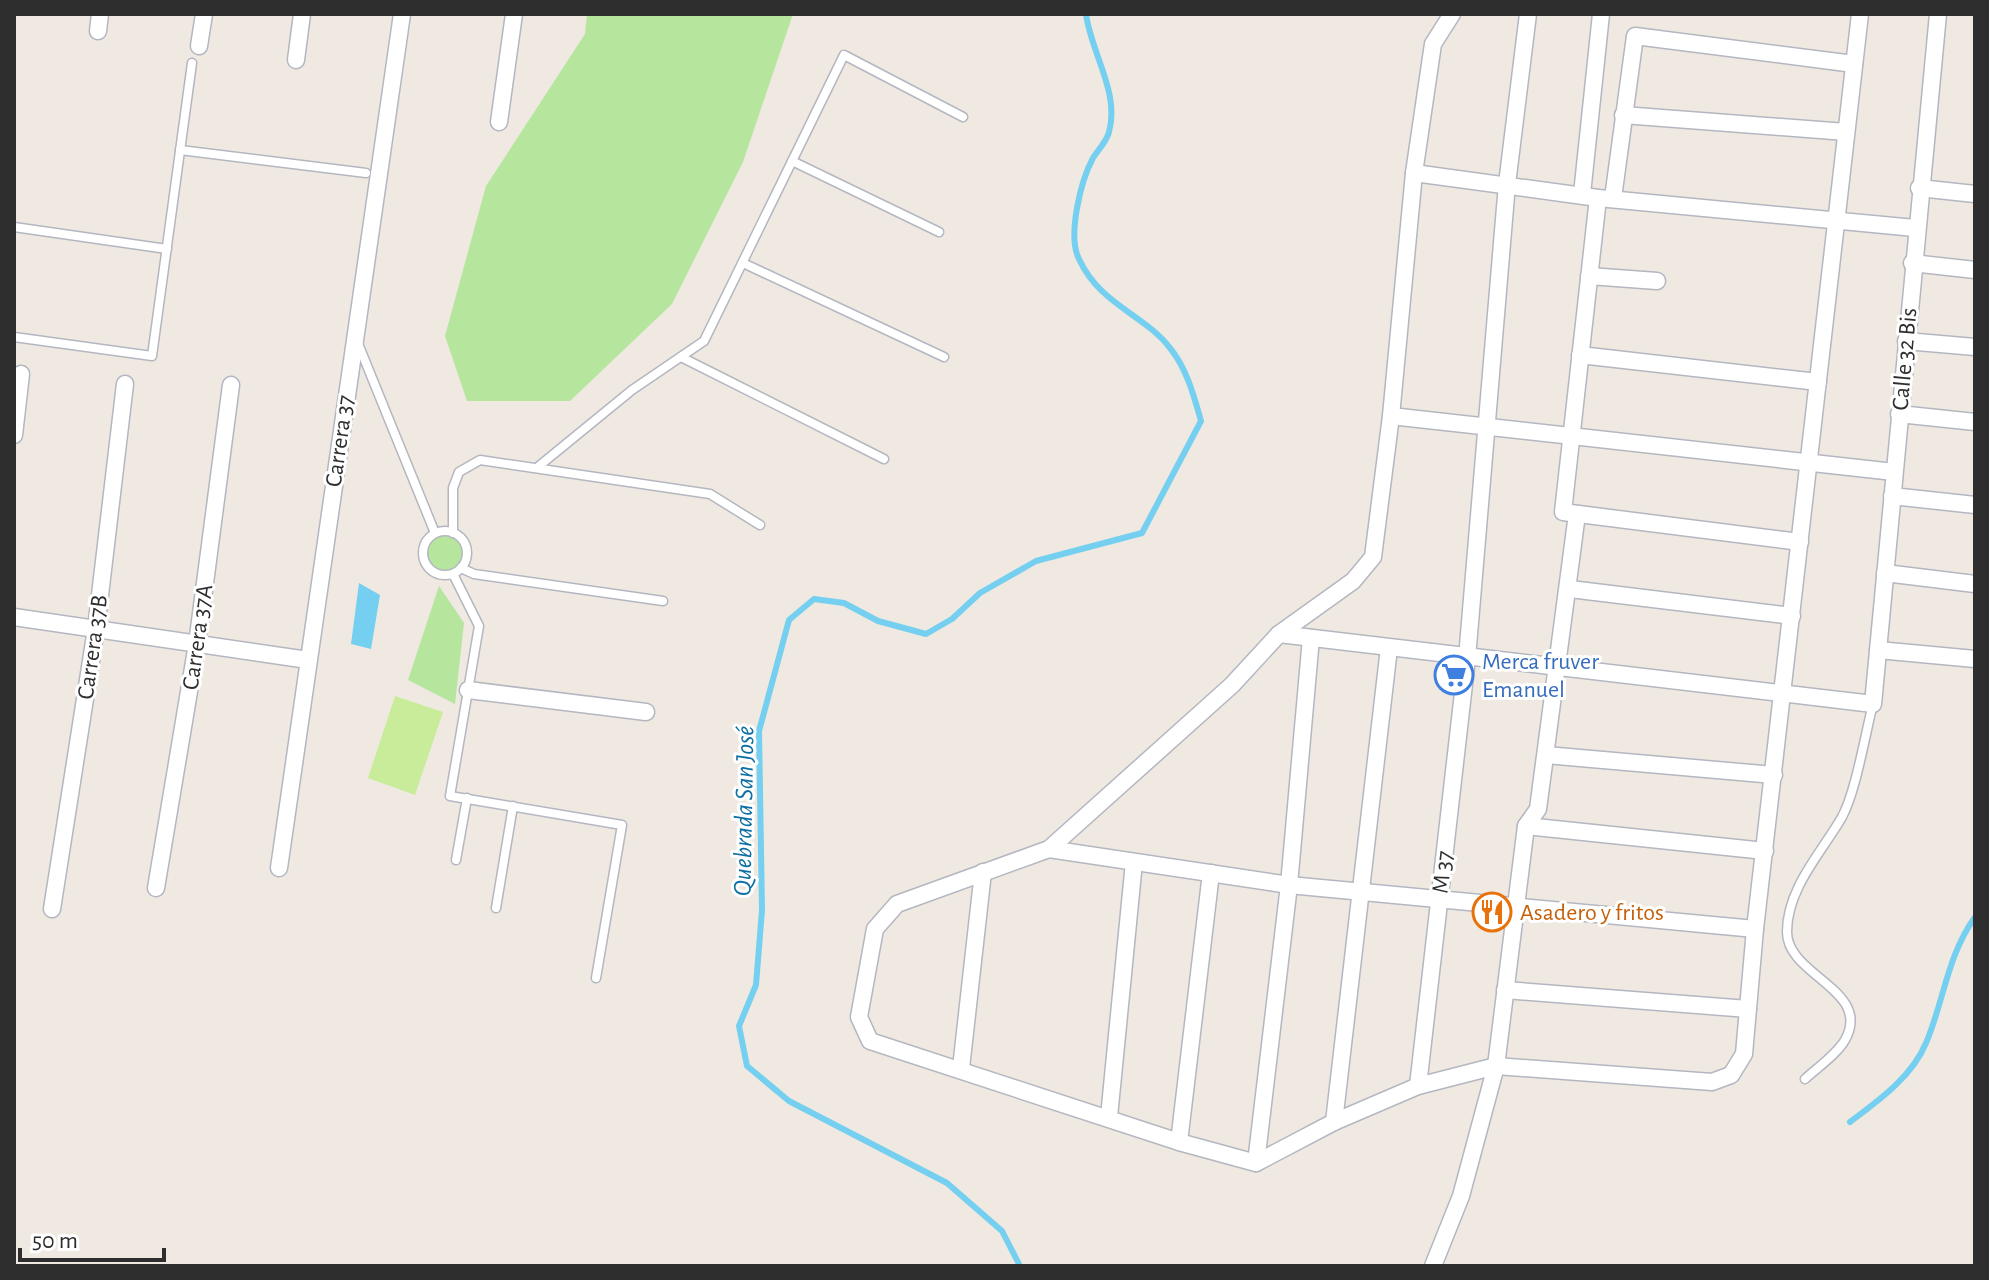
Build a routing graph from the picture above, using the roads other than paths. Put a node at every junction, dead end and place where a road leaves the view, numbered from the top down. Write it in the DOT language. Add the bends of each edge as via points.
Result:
graph roads {
  1 [pos="204,14"];
  2 [pos="302,14"];
  3 [pos="402,14"];
  4 [pos="514,14"];
  5 [pos="1452,14"];
  6 [pos="1528,14"];
  7 [pos="1601,14"];
  8 [pos="1860,14"];
  9 [pos="1938,14"];
  10 [pos="199,46"];
  11 [pos="296,60"];
  12 [pos="192,63"];
  13 [pos="1854,64"];
  14 [pos="1623,115"];
  15 [pos="963,117"];
  16 [pos="499,122"];
  17 [pos="1846,132"];
  18 [pos="180,150"];
  19 [pos="792,161"];
  20 [pos="366,173"];
  21 [pos="1414,173"];
  22 [pos="1507,184"];
  23 [pos="1919,188"];
  24 [pos="1975,194"];
  25 [pos="1598,197"];
  26 [pos="1836,221"];
  27 [pos="14,227"];
  28 [pos="1915,228"];
  29 [pos="939,232"];
  30 [pos="167,249"];
  31 [pos="743,263"];
  32 [pos="1912,263"];
  33 [pos="1975,270"];
  34 [pos="1589,276"];
  35 [pos="1657,281"];
  36 [pos="354,333"];
  37 [pos="14,337"];
  38 [pos="1906,341"];
  39 [pos="1975,347"];
  40 [pos="1580,355"];
  41 [pos="681,357"];
  42 [pos="944,357"];
  43 [pos="21,374"];
  44 [pos="1818,382"];
  45 [pos="125,384"];
  46 [pos="231,385"];
  47 [pos="1899,414"];
  48 [pos="1391,416"];
  49 [pos="1975,422"];
  50 [pos="1487,426"];
  51 [pos="14,435"];
  52 [pos="1571,435"];
  53 [pos="884,459"];
  54 [pos="1809,462"];
  55 [pos="539,466"];
  56 [pos="1894,472"];
  57 [pos="1892,496"];
  58 [pos="1975,505"];
  59 [pos="1577,514"];
  60 [pos="760,525"];
  61 [pos="435,533"];
  62 [pos="453,533"];
  63 [pos="1800,542"];
  64 [pos="457,571"];
  65 [pos="1885,573"];
  66 [pos="1975,584"];
  67 [pos="1570,589"];
  68 [pos="663,601"];
  69 [pos="1792,616"];
  70 [pos="14,617"];
  71 [pos="96,629"];
  72 [pos="1279,634"];
  73 [pos="1311,638"];
  74 [pos="197,644"];
  75 [pos="1389,648"];
  76 [pos="1878,650"];
  77 [pos="1467,658"];
  78 [pos="1975,659"];
  79 [pos="308,660"];
  80 [pos="1558,667"];
  81 [pos="468,690"];
  82 [pos="1783,696"];
  83 [pos="1873,704"];
  84 [pos="646,712"];
  85 [pos="1546,755"];
  86 [pos="1774,775"];
  87 [pos="467,798"];
  88 [pos="513,806"];
  89 [pos="1526,826"];
  90 [pos="1049,849"];
  91 [pos="1765,851"];
  92 [pos="456,860"];
  93 [pos="1134,862"];
  94 [pos="279,868"];
  95 [pos="983,872"];
  96 [pos="1211,873"];
  97 [pos="1289,885"];
  98 [pos="156,888"];
  99 [pos="1360,891"];
  100 [pos="1439,898"];
  101 [pos="1515,907"];
  102 [pos="496,908"];
  103 [pos="52,909"];
  104 [pos="1755,929"];
  105 [pos="596,978"];
  106 [pos="1505,990"];
  107 [pos="1748,1009"];
  108 [pos="1496,1066"];
  109 [pos="961,1068"];
  110 [pos="1805,1079"];
  111 [pos="1418,1086"];
  112 [pos="1109,1117"];
  113 [pos="1334,1122"];
  114 [pos="1179,1142"];
  115 [pos="1256,1163"];
  116 [pos="1433,1266"];
  1 -- 10 [label="street"];
  2 -- 11 [label="street"];
  3 -- 36 [label="street, Carrera 37"];
  4 -- 16 [label="street"];
  5 -- 21 [label="street" via="1433,44"];
  6 -- 22 [label="street, M 37"];
  7 -- 25 [label="street"];
  8 -- 13 [label="street"];
  9 -- 23 [label="street, Calle 32 Bis"];
  12 -- 18 [label="lane"];
  13 -- 14 [label="street" via="1635,36"];
  13 -- 17 [label="street"];
  14 -- 17 [label="street"];
  14 -- 25 [label="street"];
  15 -- 19 [label="lane" via="844,55"];
  17 -- 26 [label="street"];
  18 -- 20 [label="lane"];
  18 -- 30 [label="lane"];
  19 -- 29 [label="lane"];
  19 -- 31 [label="lane"];
  21 -- 22 [label="street"];
  21 -- 48 [label="street"];
  22 -- 25 [label="street"];
  22 -- 50 [label="street, M 37"];
  23 -- 24 [label="street"];
  23 -- 28 [label="street, Calle 32 Bis"];
  25 -- 26 [label="street"];
  25 -- 34 [label="street"];
  26 -- 28 [label="street"];
  26 -- 44 [label="street"];
  27 -- 30 [label="lane"];
  28 -- 32 [label="street, Calle 32 Bis"];
  30 -- 37 [label="lane" via="152,356"];
  31 -- 41 [label="lane" via="704,341"];
  31 -- 42 [label="lane"];
  32 -- 33 [label="street"];
  32 -- 38 [label="street, Calle 32 Bis"];
  34 -- 35 [label="street"];
  34 -- 40 [label="street"];
  36 -- 61 [label="lane"];
  36 -- 79 [label="street, Carrera 37"];
  38 -- 39 [label="street"];
  38 -- 47 [label="street, Calle 32 Bis"];
  40 -- 44 [label="street"];
  40 -- 52 [label="street"];
  41 -- 53 [label="lane"];
  41 -- 55 [label="lane"];
  43 -- 51 [label="street"];
  44 -- 54 [label="street"];
  45 -- 71 [label="street, Carrera 37B"];
  46 -- 74 [label="street, Carrera 37A"];
  47 -- 49 [label="street"];
  47 -- 56 [label="street, Calle 32 Bis"];
  48 -- 50 [label="street"];
  48 -- 72 [label="street" via="1373,557 1353,581"];
  50 -- 52 [label="street"];
  50 -- 77 [label="street, M 37"];
  52 -- 54 [label="street"];
  52 -- 59 [label="street" via="1563,512"];
  54 -- 56 [label="street"];
  54 -- 63 [label="street"];
  55 -- 60 [label="lane" via="710,494"];
  55 -- 62 [label="lane" via="480,460 459,472 453,488"];
  56 -- 57 [label="street, Calle 32 Bis"];
  57 -- 58 [label="street"];
  57 -- 65 [label="street, Calle 32 Bis"];
  59 -- 63 [label="street"];
  59 -- 67 [label="street"];
  61 -- 62 [label="lane"];
  61 -- 64 [label="lane" via="423,551 425,563 442,575"];
  62 -- 64 [label="lane" via="465,545 465,561"];
  63 -- 69 [label="street"];
  64 -- 68 [label="lane"];
  64 -- 81 [label="lane" via="479,626"];
  65 -- 66 [label="street"];
  65 -- 76 [label="street, Calle 32 Bis"];
  67 -- 69 [label="street"];
  67 -- 80 [label="street"];
  69 -- 82 [label="street"];
  70 -- 71 [label="street"];
  71 -- 74 [label="street"];
  71 -- 103 [label="street, Carrera 37B"];
  72 -- 73 [label="street"];
  72 -- 90 [label="street" via="1232,685"];
  73 -- 75 [label="street"];
  73 -- 97 [label="street"];
  74 -- 79 [label="street"];
  74 -- 98 [label="street, Carrera 37A"];
  75 -- 77 [label="street"];
  75 -- 99 [label="street"];
  76 -- 78 [label="street"];
  76 -- 83 [label="street, Calle 32 Bis"];
  77 -- 80 [label="street"];
  77 -- 100 [label="street, M 37"];
  79 -- 94 [label="street, Carrera 37"];
  80 -- 82 [label="street"];
  80 -- 85 [label="street"];
  81 -- 84 [label="street"];
  81 -- 87 [label="lane" via="450,796"];
  82 -- 83 [label="street"];
  82 -- 86 [label="street"];
  83 -- 110 [label="lane" via="1843,815 1810,862 1787,931 1790,950 1842,997 1851,1020 1845,1042"];
  85 -- 86 [label="street"];
  85 -- 89 [label="street" via="1538,809"];
  86 -- 91 [label="street"];
  87 -- 88 [label="lane"];
  87 -- 92 [label="lane"];
  88 -- 102 [label="lane"];
  88 -- 105 [label="lane" via="622,825"];
  89 -- 91 [label="street"];
  89 -- 101 [label="street"];
  90 -- 93 [label="street"];
  90 -- 95 [label="street"];
  91 -- 104 [label="street"];
  93 -- 96 [label="street"];
  93 -- 112 [label="street"];
  95 -- 109 [label="street"];
  95 -- 109 [label="street" via="897,904 875,929 859,1017 870,1041"];
  96 -- 97 [label="street"];
  96 -- 114 [label="street"];
  97 -- 99 [label="street"];
  97 -- 115 [label="street"];
  99 -- 100 [label="street"];
  99 -- 113 [label="street"];
  100 -- 101 [label="street"];
  100 -- 111 [label="street, M 37"];
  101 -- 104 [label="street"];
  101 -- 106 [label="street"];
  104 -- 107 [label="street"];
  106 -- 107 [label="street"];
  106 -- 108 [label="street"];
  107 -- 108 [label="street" via="1744,1054 1731,1075 1712,1082"];
  108 -- 111 [label="street"];
  108 -- 116 [label="street" via="1461,1196"];
  109 -- 112 [label="street"];
  111 -- 113 [label="street"];
  112 -- 114 [label="street"];
  113 -- 115 [label="street"];
  114 -- 115 [label="street"];
}
